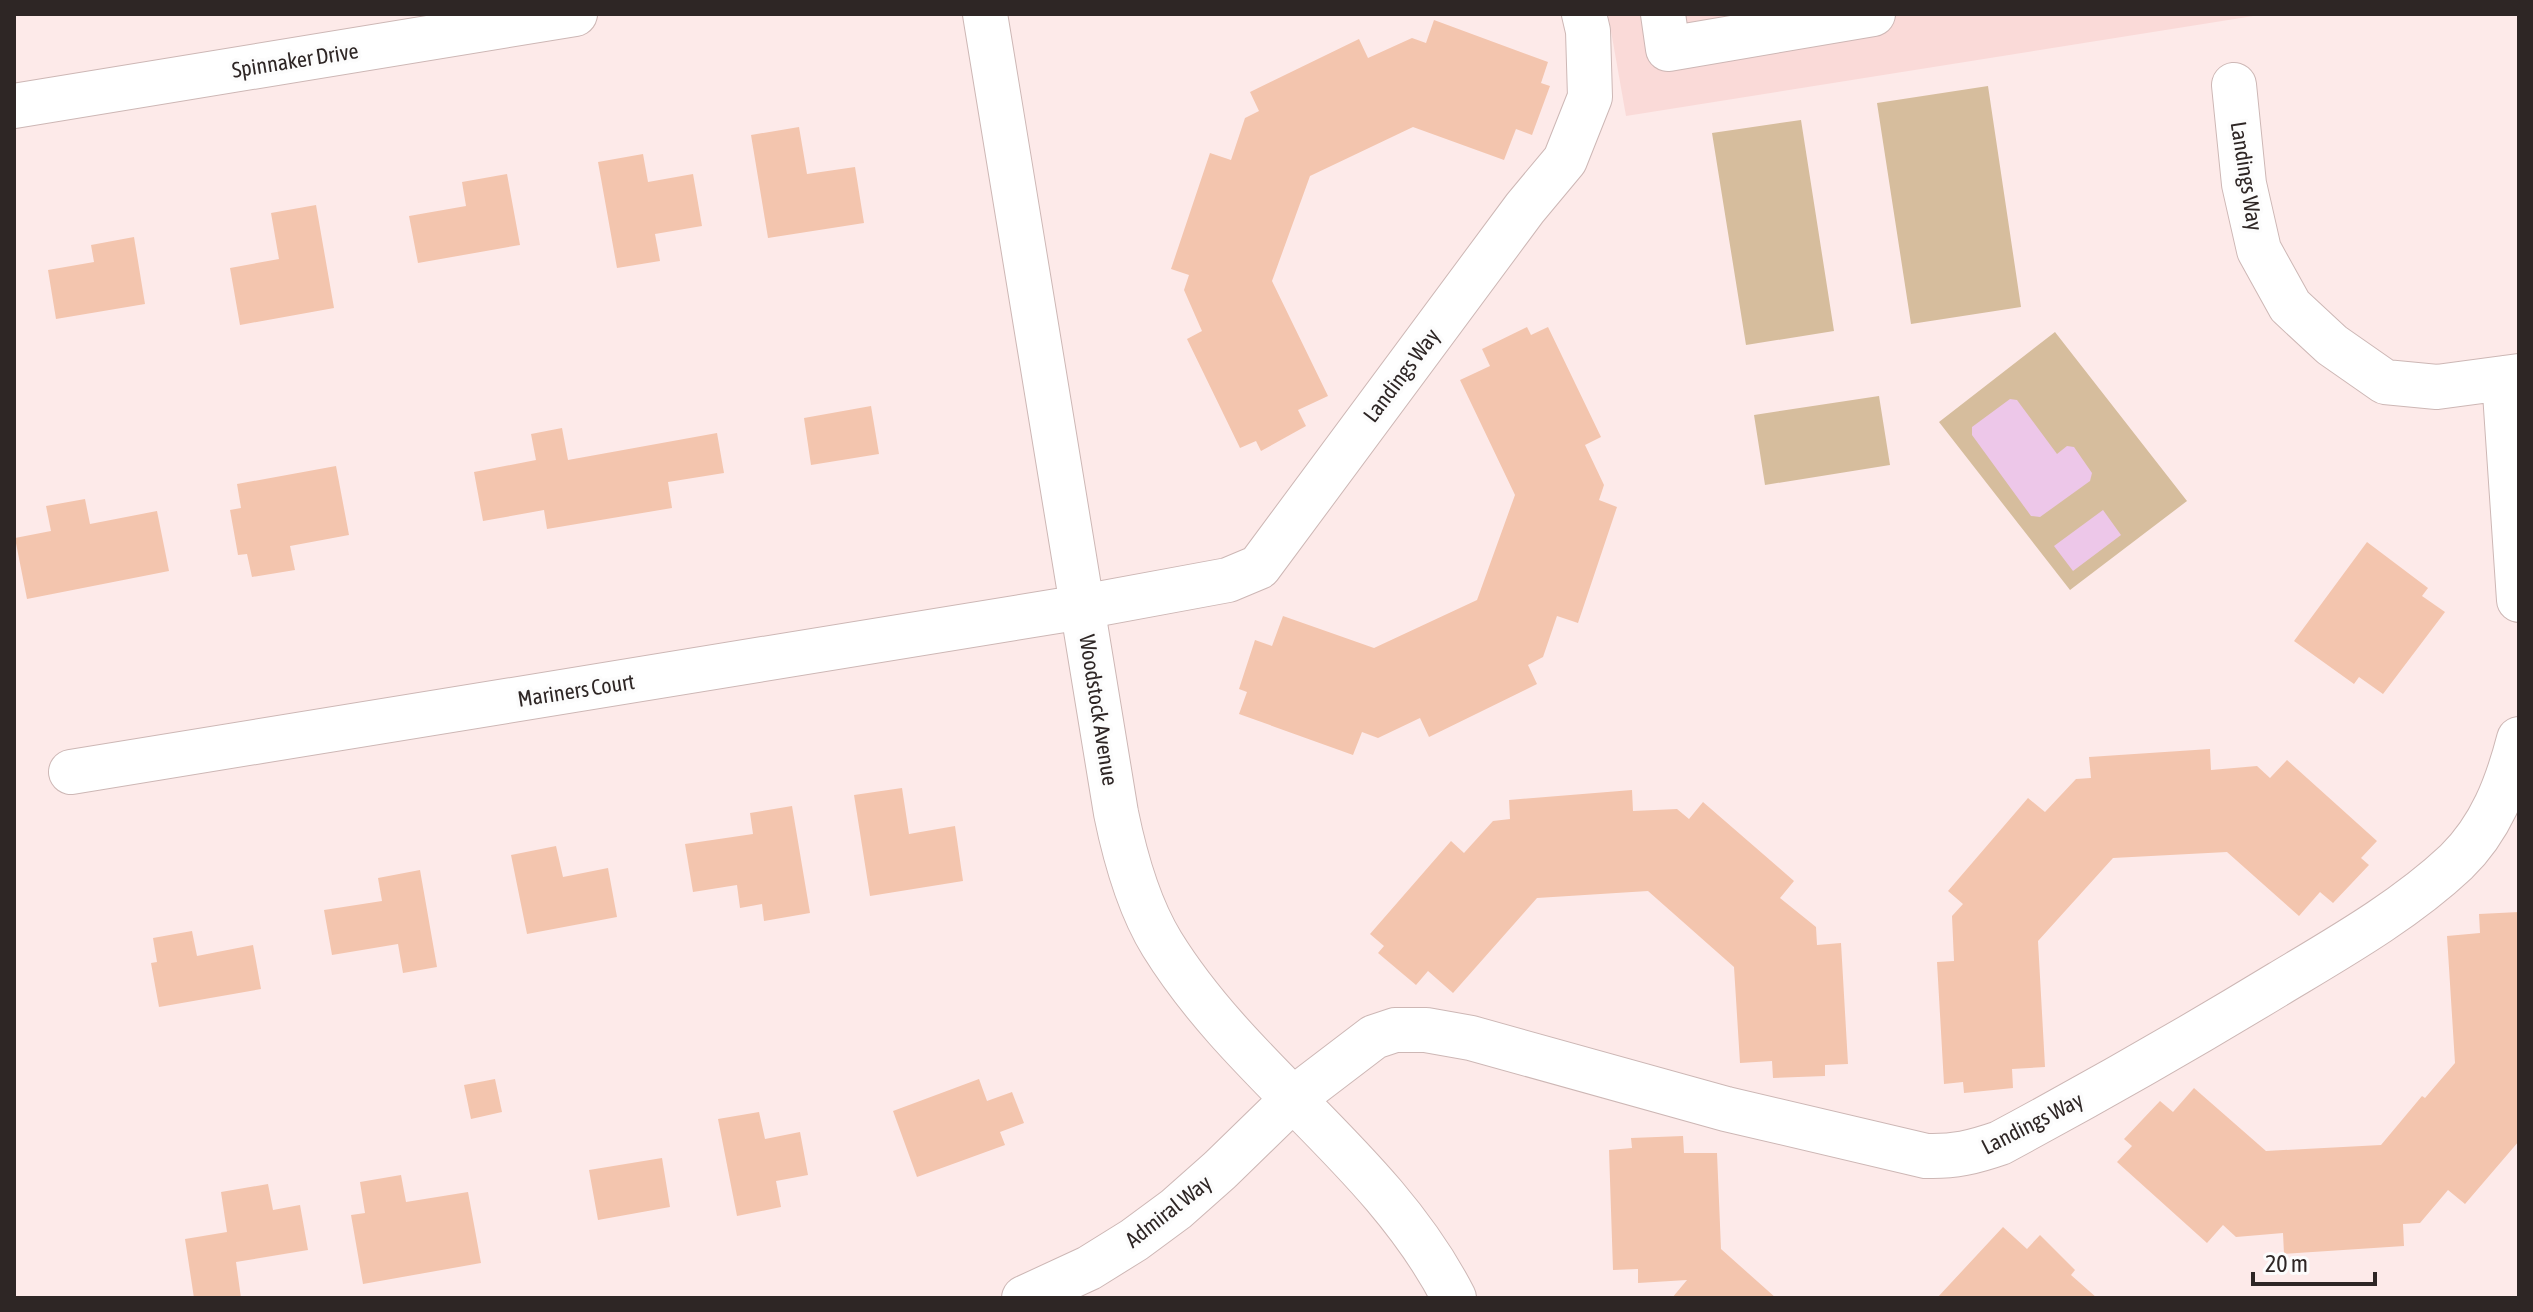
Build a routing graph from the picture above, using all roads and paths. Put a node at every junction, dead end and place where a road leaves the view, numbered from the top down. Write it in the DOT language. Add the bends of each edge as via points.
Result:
graph roads {
  1 [pos="575,14"];
  2 [pos="985,14"];
  3 [pos="1584,14"];
  4 [pos="1663,14"];
  5 [pos="1873,14"];
  6 [pos="2234,85"];
  7 [pos="14,106"];
  8 [pos="2512,377"];
  9 [pos="2519,600"];
  10 [pos="1082,607"];
  11 [pos="2519,739"];
  12 [pos="71,772"];
  13 [pos="1294,1098"];
  14 [pos="1024,1298"];
  15 [pos="1454,1298"];
  1 -- 7 [label="street, Spinnaker Drive"];
  2 -- 10 [label="street, Woodstock Avenue"];
  3 -- 10 [label="street, Landings Way" via="1590,97 1565,160 1259,567 1228,580"];
  4 -- 5 [label="street" via="1668,49"];
  6 -- 8 [label="street, Landings Way" via="2244,184 2259,250 2290,306 2332,345 2385,382 2437,387"];
  8 -- 9 [label="street, Landings Way"];
  10 -- 12 [label="street, Mariners Court"];
  10 -- 13 [label="street, Woodstock Avenue" via="1123,847 1146,912 1199,999"];
  11 -- 13 [label="street, Landings Way" via="2508,784 2488,822 2457,861 2408,901 2200,1032 2027,1129 1970,1154 1926,1156 1426,1030 1395,1030 1374,1037"];
  13 -- 14 [label="street, Admiral Way" via="1155,1224 1089,1268"];
  13 -- 15 [label="street, Woodstock Avenue" via="1390,1200"];
}
